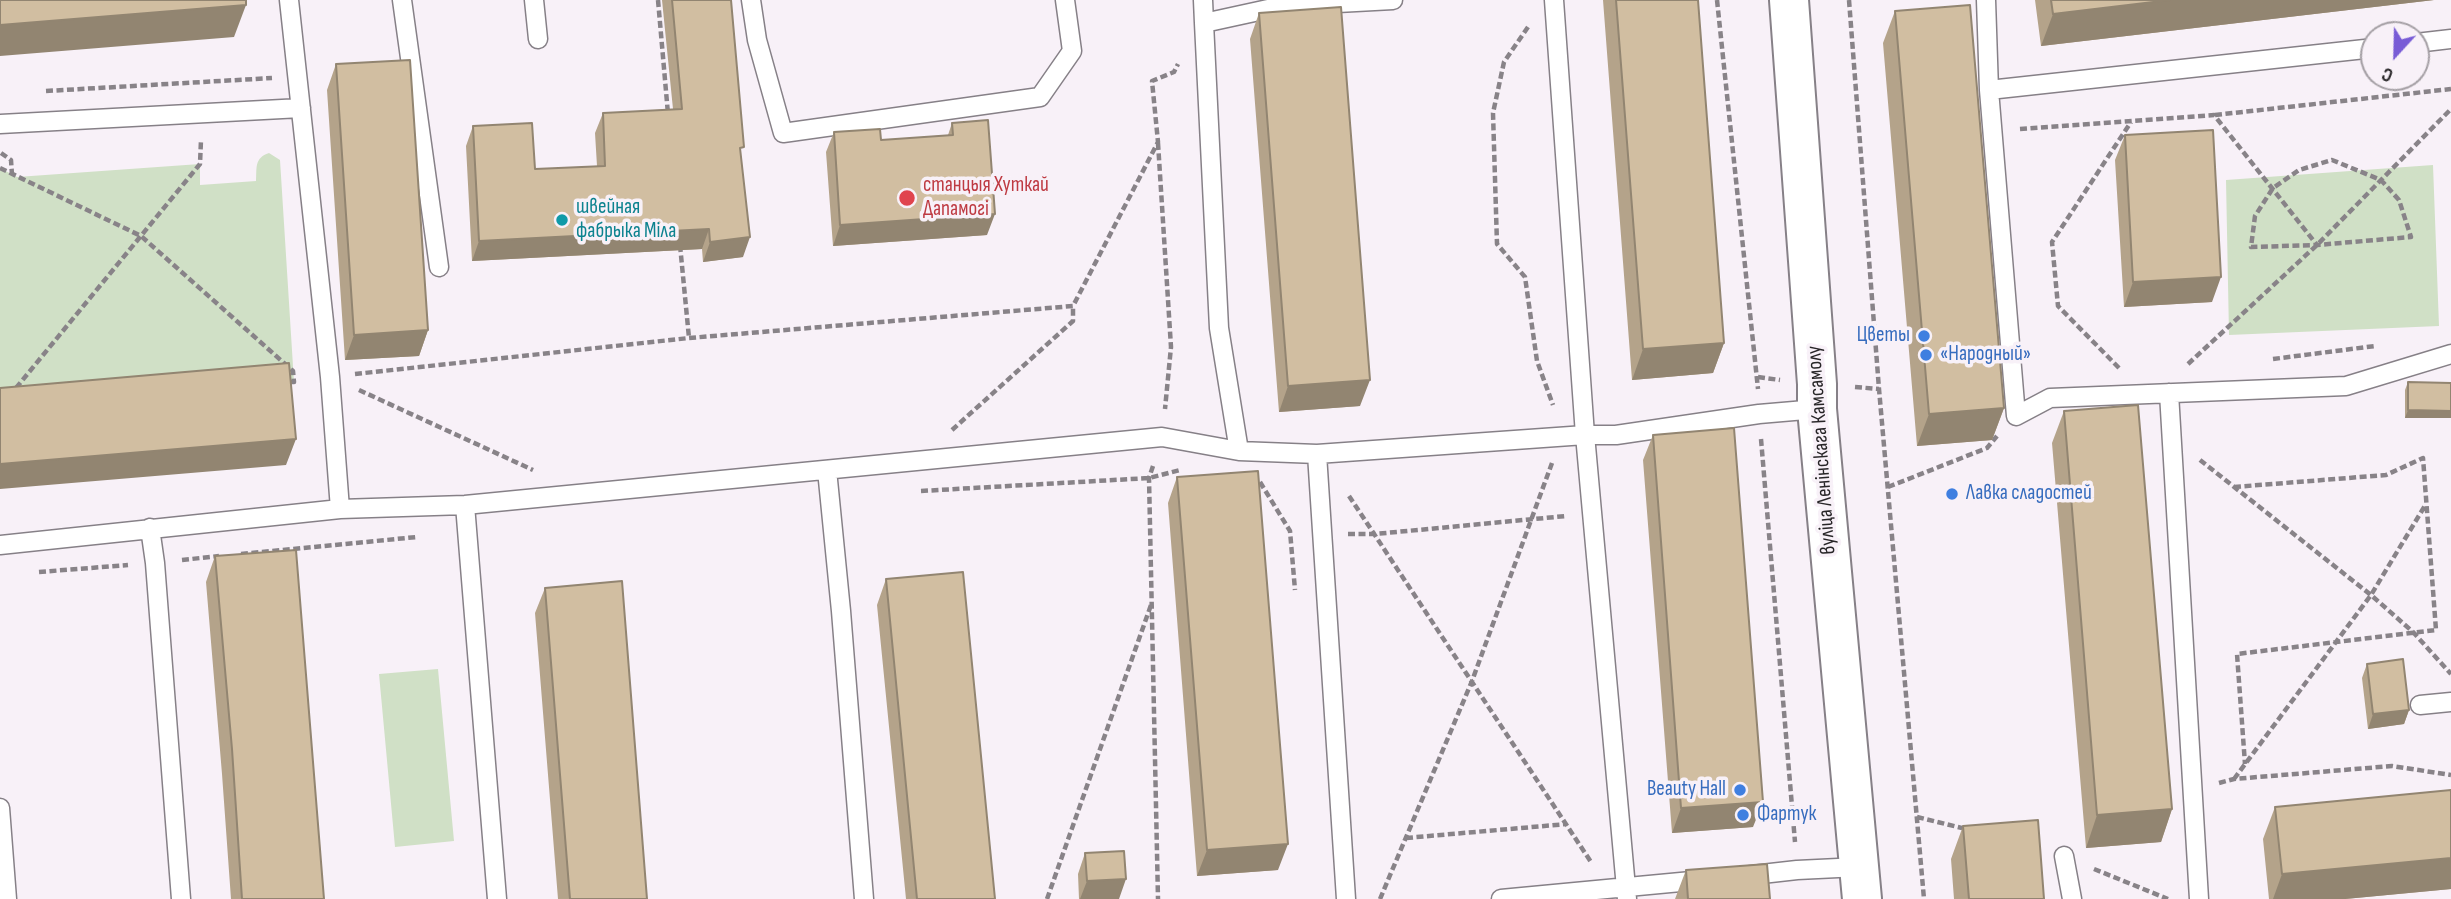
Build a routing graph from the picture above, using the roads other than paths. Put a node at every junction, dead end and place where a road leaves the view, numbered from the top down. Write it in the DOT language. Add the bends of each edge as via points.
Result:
graph roads {
  1 [pos="289,0"];
  2 [pos="402,0"];
  3 [pos="534,0"];
  4 [pos="751,0"];
  5 [pos="1065,0"];
  6 [pos="1203,0"];
  7 [pos="1393,0"];
  8 [pos="1554,0"];
  9 [pos="1789,0"];
  10 [pos="1986,0"];
  11 [pos="1204,23"];
  12 [pos="538,39"];
  13 [pos="2451,39"];
  14 [pos="2430,41"];
  15 [pos="2360,50"];
  16 [pos="1989,90"];
  17 [pos="301,108"];
  18 [pos="0,124"];
  19 [pos="439,267"];
  20 [pos="2451,354"];
  21 [pos="2169,393"];
  22 [pos="1817,409"];
  23 [pos="1586,435"];
  24 [pos="1239,451"];
  25 [pos="1317,454"];
  26 [pos="827,470"];
  27 [pos="466,505"];
  28 [pos="340,509"];
  29 [pos="150,528"];
  30 [pos="0,545"];
  31 [pos="2451,702"];
  32 [pos="2420,705"];
  33 [pos="0,808"];
  34 [pos="2064,856"];
  35 [pos="1861,883"];
  36 [pos="1627,894"];
  37 [pos="7,899"];
  38 [pos="181,899"];
  39 [pos="497,899"];
  40 [pos="864,899"];
  41 [pos="1346,899"];
  42 [pos="1501,899"];
  43 [pos="2072,899"];
  44 [pos="2199,899"];
  1 -- 17 [label="lane"];
  2 -- 19 [label="lane"];
  3 -- 12 [label="lane"];
  4 -- 5 [label="lane" via="757,40 783,133 1040,97 1072,51"];
  6 -- 11 [label="lane"];
  7 -- 11 [label="lane" via="1282,6"];
  8 -- 23 [label="lane"];
  9 -- 22 [label="main road, вуліца Ленінскага Камсамолу"];
  10 -- 16 [label="lane"];
  11 -- 24 [label="lane" via="1219,328"];
  13 -- 14 [label="lane"];
  15 -- 16 [label="lane"];
  16 -- 21 [label="lane" via="2015,416 2050,398"];
  17 -- 18 [label="lane"];
  17 -- 28 [label="lane"];
  20 -- 21 [label="lane" via="2346,386"];
  21 -- 44 [label="lane"];
  22 -- 23 [label="lane"];
  22 -- 35 [label="main road, вуліца Ленінскага Камсамолу"];
  23 -- 25 [label="lane"];
  23 -- 36 [label="lane"];
  24 -- 25 [label="lane"];
  24 -- 26 [label="lane" via="1162,437"];
  25 -- 41 [label="lane"];
  26 -- 27 [label="lane"];
  26 -- 40 [label="lane"];
  27 -- 28 [label="lane"];
  27 -- 39 [label="lane"];
  28 -- 29 [label="lane"];
  29 -- 30 [label="lane"];
  29 -- 38 [label="lane"];
  31 -- 32 [label="lane"];
  33 -- 37 [label="lane"];
  34 -- 43 [label="lane"];
  35 -- 36 [label="lane" via="1797,870"];
  36 -- 42 [label="lane" via="1598,891"];
}
